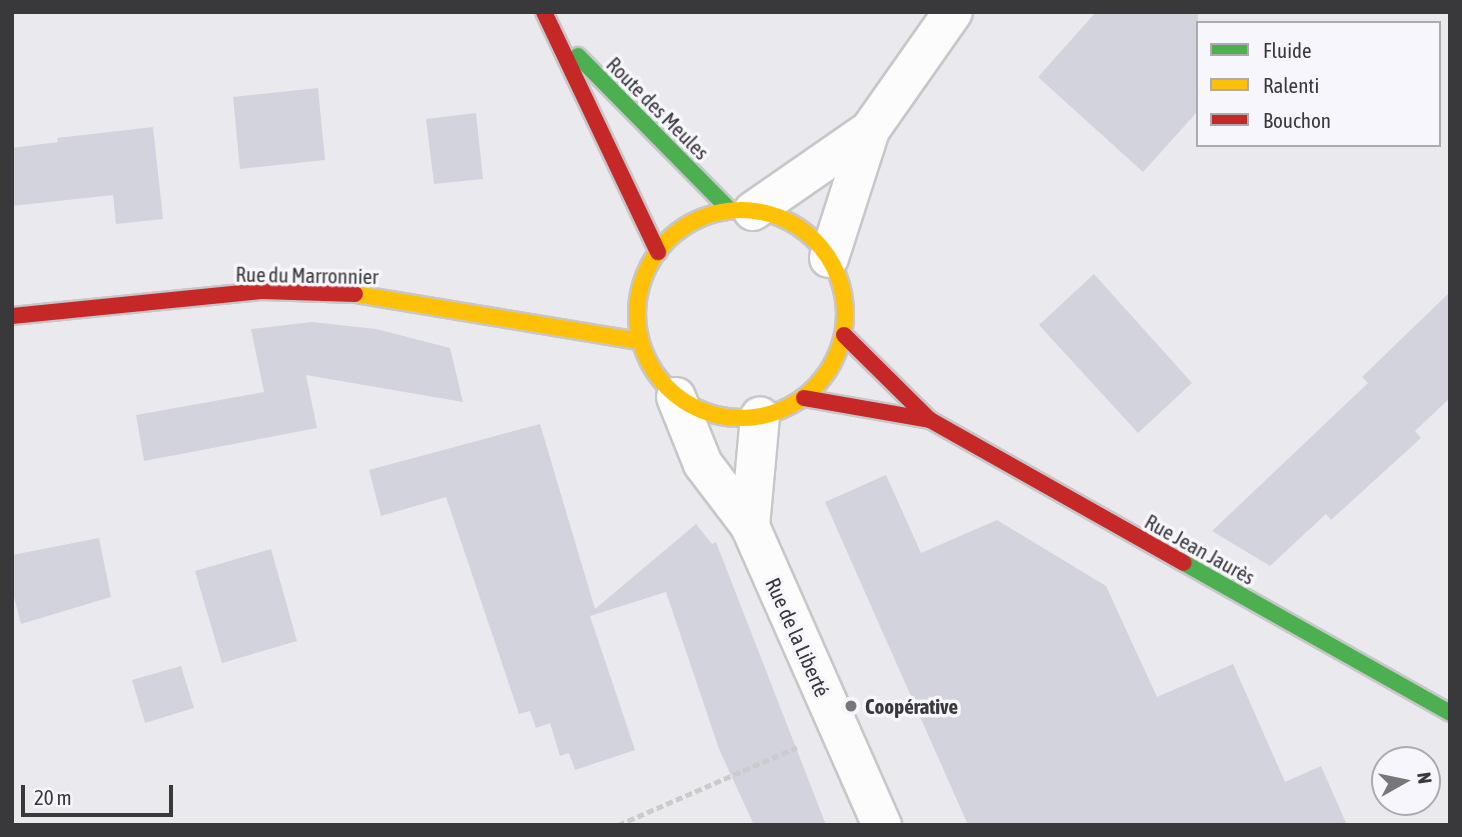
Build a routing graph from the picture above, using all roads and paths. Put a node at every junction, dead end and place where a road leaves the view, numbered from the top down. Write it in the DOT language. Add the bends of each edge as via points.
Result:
graph roads {
  1 [pos="544,12"];
  2 [pos="953,12"];
  3 [pos="557,34"];
  4 [pos="870,130"];
  5 [pos="742,210"];
  6 [pos="658,252"];
  7 [pos="829,258"];
  8 [pos="12,316"];
  9 [pos="844,335"];
  10 [pos="640,341"];
  11 [pos="676,397"];
  12 [pos="804,398"];
  13 [pos="760,416"];
  14 [pos="930,420"];
  15 [pos="750,526"];
  16 [pos="1450,713"];
  17 [pos="839,728"];
  18 [pos="618,825"];
  19 [pos="882,825"];
  1 -- 3 [label="street, Route des Meules"];
  2 -- 4 [label="street"];
  3 -- 5 [label="street, Route des Meules"];
  3 -- 6 [label="street, Route des Meules"];
  4 -- 5 [label="street"];
  4 -- 7 [label="street"];
  5 -- 6 [label="street" via="686,225"];
  5 -- 7 [label="street" via="783,219 809,234"];
  6 -- 10 [label="street" via="640,287"];
  7 -- 9 [label="street" via="844,295"];
  8 -- 10 [label="street, Rue du Marronnier" via="262,290 365,294"];
  9 -- 12 [label="street" via="830,370"];
  9 -- 14 [label="street, Rue Jean Jaurès"];
  10 -- 11 [label="street" via="660,381"];
  11 -- 13 [label="street" via="731,419"];
  11 -- 15 [label="street, Rue de la Liberté" via="703,464"];
  12 -- 13 [label="street"];
  12 -- 14 [label="street, Rue Jean Jaurès"];
  13 -- 15 [label="street, Rue de la Liberté"];
  14 -- 16 [label="street, Rue Jean Jaurès"];
  15 -- 17 [label="street, Rue de la Liberté"];
  17 -- 18 [label="path"];
  17 -- 19 [label="street, Rue de la Liberté"];
}
